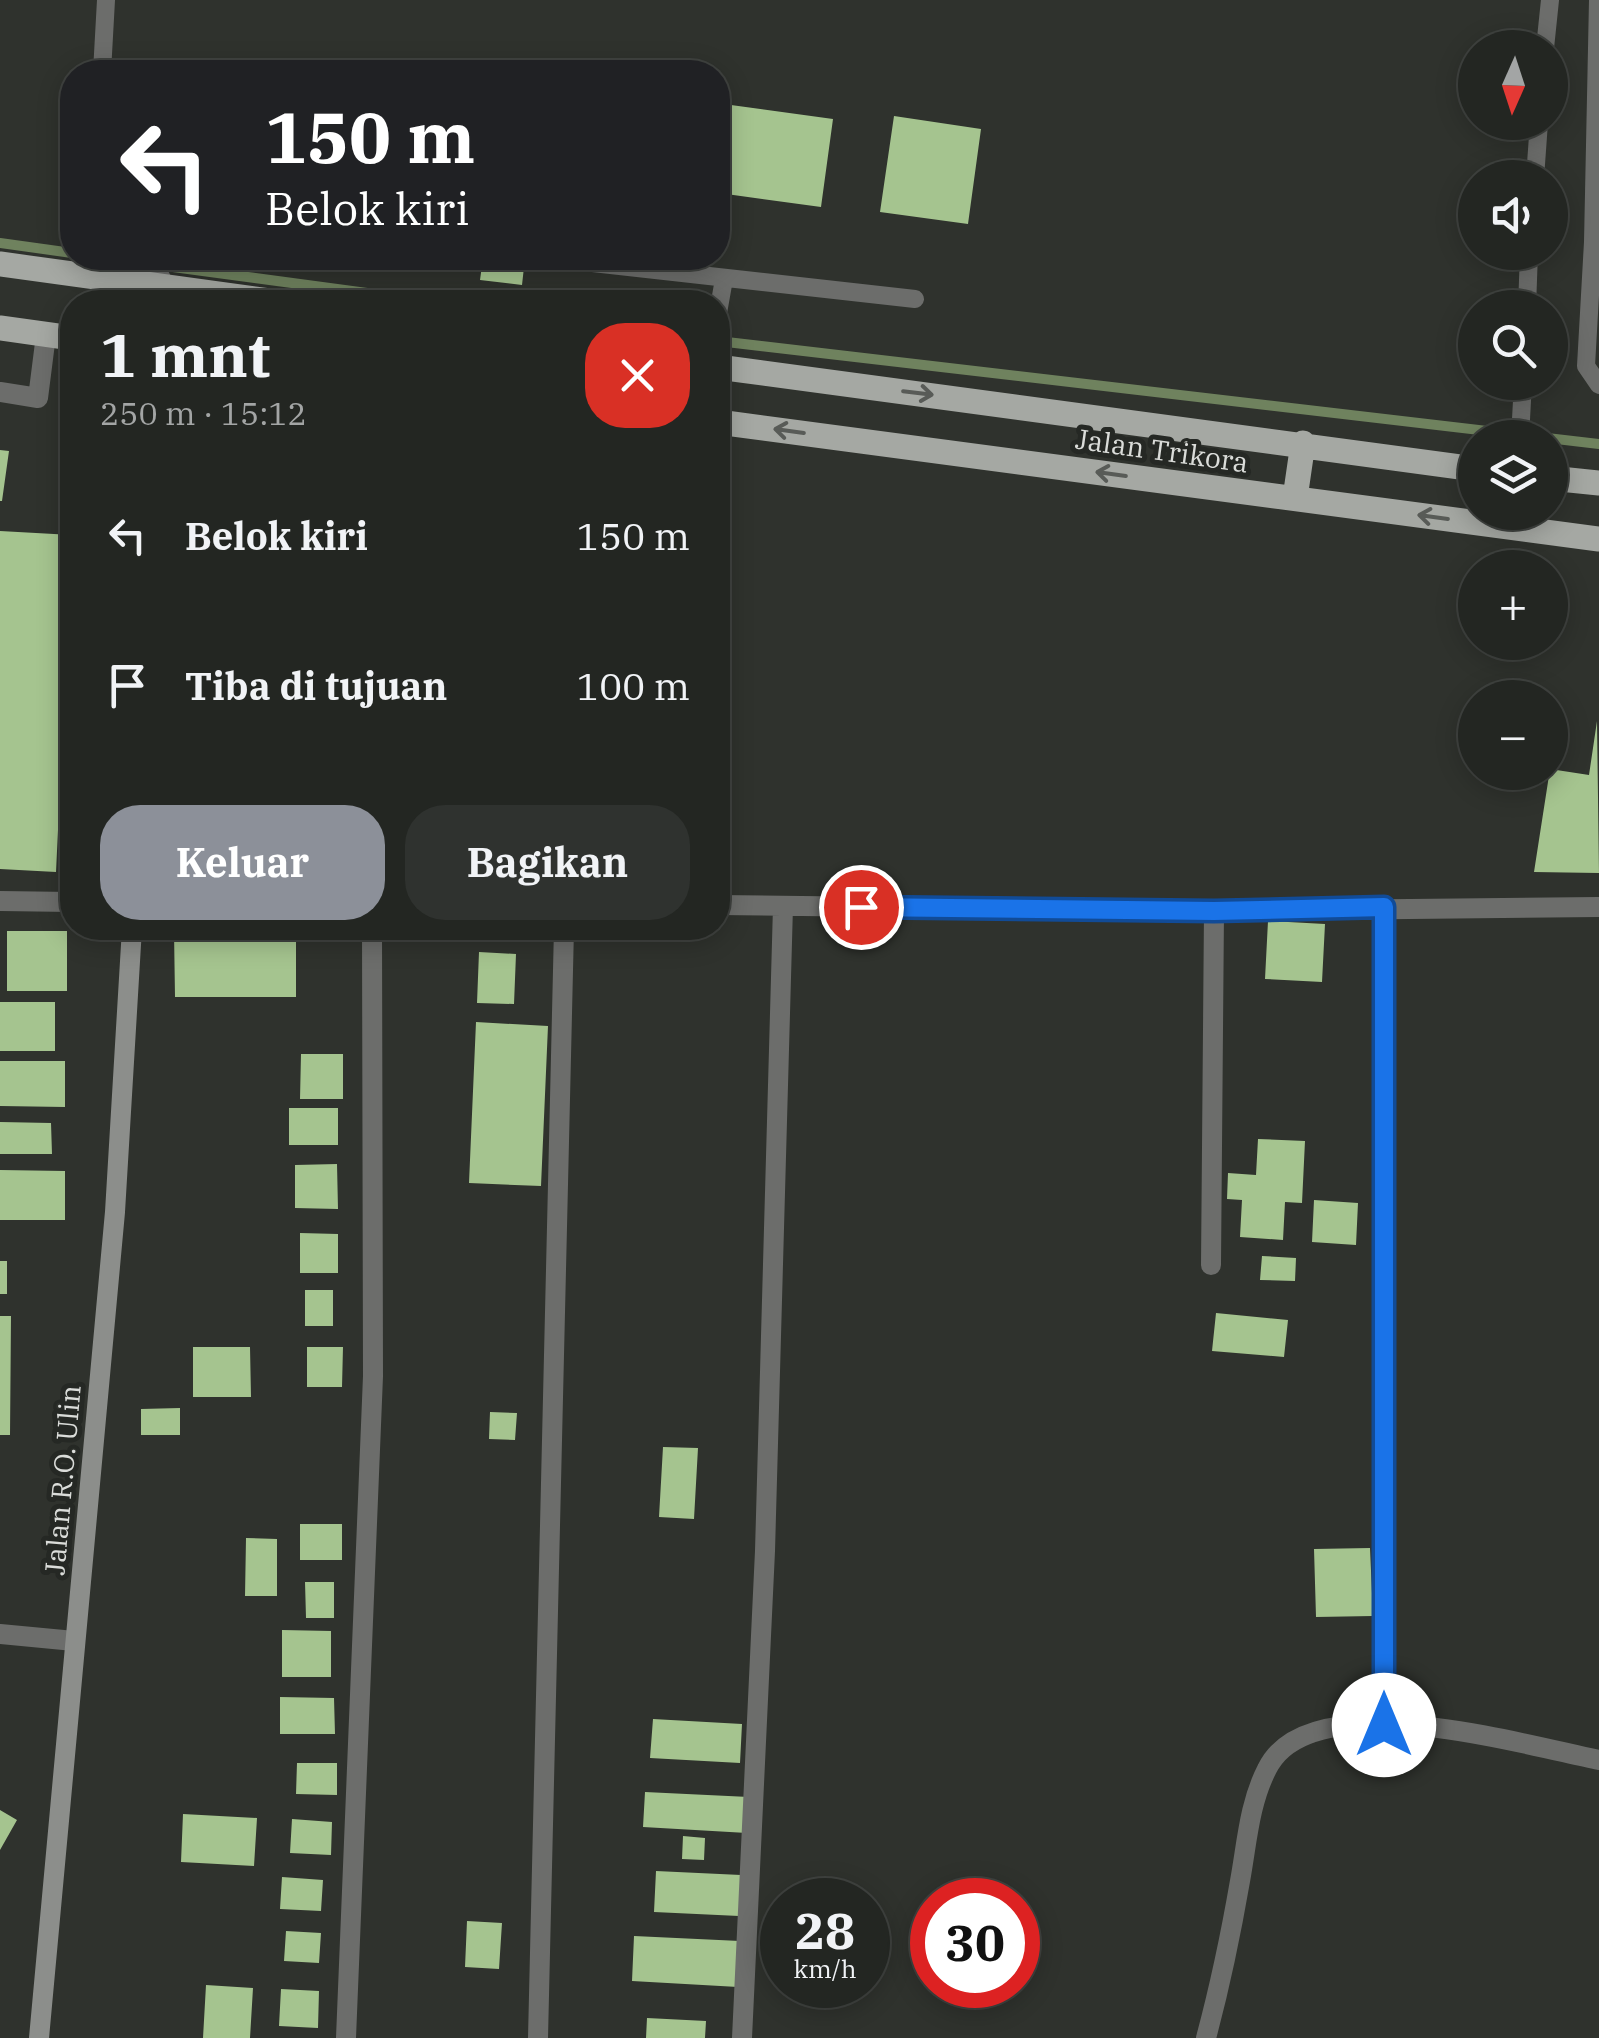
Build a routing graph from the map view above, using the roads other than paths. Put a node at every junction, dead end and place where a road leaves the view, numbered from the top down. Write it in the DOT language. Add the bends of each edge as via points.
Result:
graph roads {
  1 [pos="106,0"];
  2 [pos="1550,0"];
  3 [pos="1598,0"];
  4 [pos="1547,30"];
  5 [pos="103,60"];
  6 [pos="1596,241"];
  7 [pos="0,264"];
  8 [pos="157,270"];
  9 [pos="649,270"];
  10 [pos="724,279"];
  11 [pos="166,286"];
  12 [pos="194,290"];
  13 [pos="722,290"];
  14 [pos="914,299"];
  15 [pos="0,328"];
  16 [pos="46,335"];
  17 [pos="60,337"];
  18 [pos="730,369"];
  19 [pos="1599,386"];
  20 [pos="0,392"];
  21 [pos="730,424"];
  22 [pos="1303,443"];
  23 [pos="1458,466"];
  24 [pos="1568,480"];
  25 [pos="1599,483"];
  26 [pos="1295,498"];
  27 [pos="1599,539"];
  28 [pos="0,901"];
  29 [pos="60,902"];
  30 [pos="730,905"];
  31 [pos="783,906"];
  32 [pos="1384,907"];
  33 [pos="1599,907"];
  34 [pos="1214,911"];
  35 [pos="131,940"];
  36 [pos="372,940"];
  37 [pos="564,940"];
  38 [pos="1211,1265"];
  39 [pos="0,1634"];
  40 [pos="74,1641"];
  41 [pos="1384,1725"];
  42 [pos="1599,1760"];
  43 [pos="39,2038"];
  44 [pos="346,2038"];
  45 [pos="538,2038"];
  46 [pos="742,2038"];
  47 [pos="1206,2038"];
  1 -- 5 [label="lane"];
  2 -- 4 [label="lane"];
  3 -- 6 [label="lane"];
  6 -- 19 [label="lane" via="1586,366"];
  7 -- 11 [label="main road"];
  8 -- 11 [label="lane"];
  9 -- 10 [label="lane"];
  10 -- 13 [label="lane"];
  10 -- 14 [label="lane"];
  11 -- 12 [label="main road"];
  15 -- 16 [label="main road"];
  16 -- 17 [label="main road"];
  16 -- 20 [label="street" via="38,398"];
  18 -- 22 [label="main road, Jalan Trikora, one-way"];
  26 -- 21 [label="main road, Jalan Trikora, one-way"];
  22 -- 23 [label="main road, Jalan Trikora"];
  22 -- 26 [label="main road"];
  24 -- 25 [label="main road"];
  27 -- 26 [label="main road, Jalan Trikora, one-way"];
  28 -- 29 [label="street"];
  30 -- 31 [label="street"];
  31 -- 34 [label="street"];
  31 -- 46 [label="street" via="766,1551"];
  32 -- 33 [label="street"];
  32 -- 34 [label="street"];
  32 -- 41 [label="street"];
  34 -- 38 [label="street"];
  35 -- 40 [label="main road, Jalan R.O. Ulin" via="115,1212"];
  36 -- 44 [label="street" via="373,1376"];
  37 -- 45 [label="street"];
  39 -- 40 [label="street"];
  40 -- 43 [label="main road, Jalan R.O. Ulin"];
  41 -- 42 [label="street" via="1465,1733"];
  41 -- 47 [label="street" via="1330,1724 1302,1734 1268,1766 1254,1801"];
}
